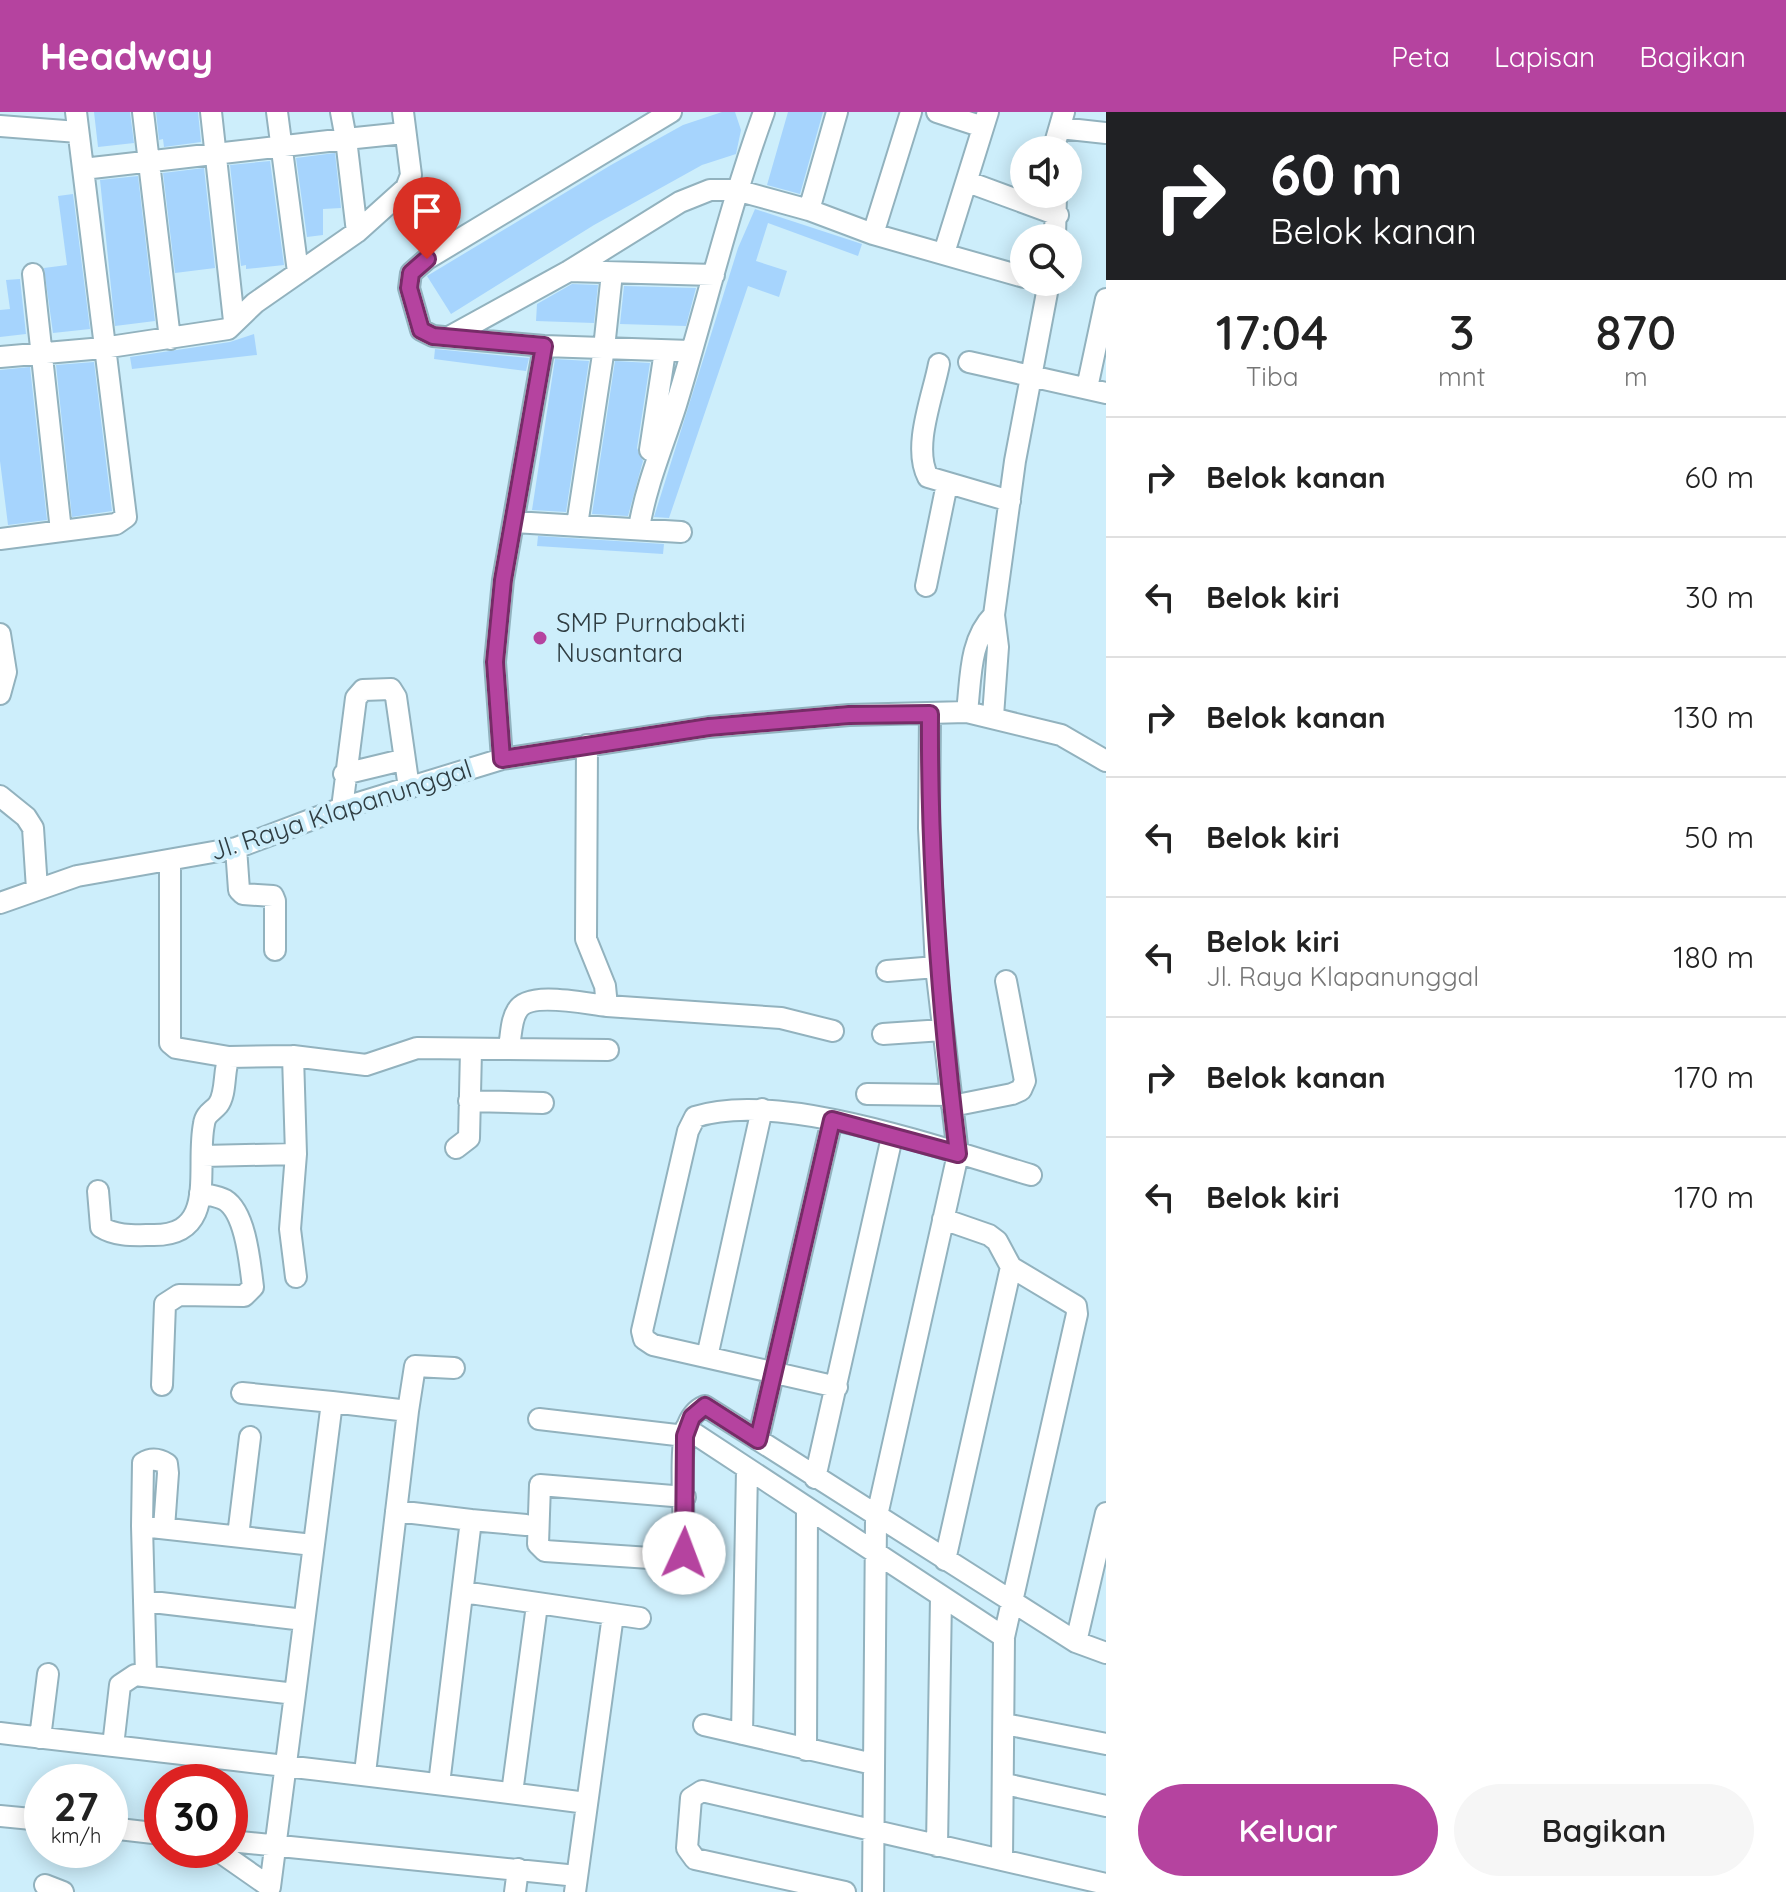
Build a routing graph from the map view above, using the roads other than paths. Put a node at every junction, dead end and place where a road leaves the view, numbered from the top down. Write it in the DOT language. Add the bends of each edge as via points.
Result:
graph roads {
  1 [pos="143,112"];
  2 [pos="211,112"];
  3 [pos="277,112"];
  4 [pos="341,112"];
  5 [pos="403,112"];
  6 [pos="671,112"];
  7 [pos="764,112"];
  8 [pos="837,112"];
  9 [pos="911,112"];
  10 [pos="937,112"];
  11 [pos="985,120"];
  12 [pos="1062,120"];
  13 [pos="77,122"];
  14 [pos="0,126"];
  15 [pos="404,133"];
  16 [pos="1106,133"];
  17 [pos="346,139"];
  18 [pos="281,147"];
  19 [pos="215,155"];
  20 [pos="149,162"];
  21 [pos="83,169"];
  22 [pos="968,182"];
  23 [pos="736,190"];
  24 [pos="1010,192"];
  25 [pos="809,210"];
  26 [pos="357,232"];
  27 [pos="873,234"];
  28 [pos="944,253"];
  29 [pos="569,271"];
  30 [pos="298,272"];
  31 [pos="612,273"];
  32 [pos="1010,273"];
  33 [pos="33,274"];
  34 [pos="714,275"];
  35 [pos="1044,296"];
  36 [pos="1106,299"];
  37 [pos="234,321"];
  38 [pos="449,337"];
  39 [pos="170,339"];
  40 [pos="544,346"];
  41 [pos="103,348"];
  42 [pos="604,348"];
  43 [pos="665,351"];
  44 [pos="690,351"];
  45 [pos="39,354"];
  46 [pos="0,357"];
  47 [pos="969,362"];
  48 [pos="939,364"];
  49 [pos="1029,378"];
  50 [pos="1097,390"];
  51 [pos="947,484"];
  52 [pos="648,485"];
  53 [pos="1010,501"];
  54 [pos="514,522"];
  55 [pos="577,525"];
  56 [pos="639,528"];
  57 [pos="61,531"];
  58 [pos="681,532"];
  59 [pos="0,539"];
  60 [pos="926,586"];
  61 [pos="994,615"];
  62 [pos="0,634"];
  63 [pos="0,694"];
  64 [pos="967,712"];
  65 [pos="930,714"];
  66 [pos="993,716"];
  67 [pos="587,745"];
  68 [pos="502,759"];
  69 [pos="402,760"];
  70 [pos="1106,761"];
  71 [pos="344,774"];
  72 [pos="409,788"];
  73 [pos="0,796"];
  74 [pos="342,808"];
  75 [pos="236,848"];
  76 [pos="170,861"];
  77 [pos="37,889"];
  78 [pos="0,903"];
  79 [pos="275,950"];
  80 [pos="936,967"];
  81 [pos="887,971"];
  82 [pos="1006,981"];
  83 [pos="607,1006"];
  84 [pos="943,1030"];
  85 [pos="833,1031"];
  86 [pos="883,1034"];
  87 [pos="509,1047"];
  88 [pos="471,1050"];
  89 [pos="608,1050"];
  90 [pos="293,1056"];
  91 [pos="229,1057"];
  92 [pos="867,1094"];
  93 [pos="951,1100"];
  94 [pos="469,1101"];
  95 [pos="543,1103"];
  96 [pos="762,1109"];
  97 [pos="832,1120"];
  98 [pos="892,1137"];
  99 [pos="456,1148"];
  100 [pos="296,1154"];
  101 [pos="958,1154"];
  102 [pos="203,1156"];
  103 [pos="1031,1175"];
  104 [pos="98,1191"];
  105 [pos="200,1193"];
  106 [pos="943,1219"];
  107 [pos="1011,1267"];
  108 [pos="296,1277"];
  109 [pos="707,1357"];
  110 [pos="454,1368"];
  111 [pos="773,1372"];
  112 [pos="162,1385"];
  113 [pos="837,1387"];
  114 [pos="242,1393"];
  115 [pos="332,1402"];
  116 [pos="408,1411"];
  117 [pos="539,1419"];
  118 [pos="685,1432"];
  119 [pos="250,1437"];
  120 [pos="758,1440"];
  121 [pos="747,1470"];
  122 [pos="815,1478"];
  123 [pos="685,1497"];
  124 [pos="807,1508"];
  125 [pos="396,1511"];
  126 [pos="1106,1513"];
  127 [pos="877,1518"];
  128 [pos="471,1520"];
  129 [pos="526,1525"];
  130 [pos="142,1526"];
  131 [pos="164,1528"];
  132 [pos="238,1536"];
  133 [pos="313,1545"];
  134 [pos="875,1548"];
  135 [pos="945,1560"];
  136 [pos="463,1592"];
  137 [pos="941,1597"];
  138 [pos="144,1601"];
  139 [pos="1009,1601"];
  140 [pos="537,1605"];
  141 [pos="613,1615"];
  142 [pos="640,1618"];
  143 [pos="304,1620"];
  144 [pos="1004,1637"];
  145 [pos="1076,1642"];
  146 [pos="1106,1653"];
  147 [pos="48,1674"];
  148 [pos="146,1675"];
  149 [pos="295,1694"];
  150 [pos="1005,1724"];
  151 [pos="704,1725"];
  152 [pos="0,1733"];
  153 [pos="742,1734"];
  154 [pos="40,1738"];
  155 [pos="1106,1744"];
  156 [pos="113,1746"];
  157 [pos="806,1750"];
  158 [pos="873,1764"];
  159 [pos="287,1768"];
  160 [pos="365,1773"];
  161 [pos="439,1784"];
  162 [pos="1005,1784"];
  163 [pos="512,1793"];
  164 [pos="586,1803"];
  165 [pos="1106,1806"];
  166 [pos="0,1816"];
  167 [pos="24,1818"];
  168 [pos="874,1832"];
  169 [pos="248,1842"];
  170 [pos="278,1845"];
  171 [pos="937,1846"];
  172 [pos="1002,1860"];
  173 [pos="241,1868"];
  174 [pos="518,1869"];
  175 [pos="576,1884"];
  176 [pos="1106,1884"];
  177 [pos="270,1890"];
  178 [pos="515,1892"];
  179 [pos="845,1892"];
  180 [pos="873,1892"];
  1 -- 20 [label="street"];
  2 -- 19 [label="street"];
  3 -- 18 [label="street"];
  4 -- 17 [label="street"];
  5 -- 15 [label="street"];
  6 -- 38 [label="street" via="419,264 409,288 421,330"];
  7 -- 23 [label="street"];
  8 -- 25 [label="street"];
  9 -- 27 [label="street"];
  10 -- 11 [label="street"];
  11 -- 22 [label="street"];
  12 -- 16 [label="street"];
  13 -- 14 [label="street"];
  13 -- 21 [label="street"];
  15 -- 17 [label="street"];
  15 -- 26 [label="street" via="410,183"];
  17 -- 18 [label="street"];
  17 -- 26 [label="street"];
  18 -- 19 [label="street"];
  18 -- 30 [label="street"];
  19 -- 20 [label="street"];
  19 -- 37 [label="street"];
  20 -- 21 [label="street"];
  20 -- 39 [label="street"];
  21 -- 41 [label="street"];
  22 -- 24 [label="street"];
  22 -- 28 [label="street"];
  23 -- 25 [label="street"];
  23 -- 29 [label="street" via="710,190 680,202"];
  23 -- 34 [label="street"];
  25 -- 27 [label="street"];
  26 -- 30 [label="street"];
  27 -- 28 [label="street"];
  28 -- 32 [label="street"];
  29 -- 31 [label="street"];
  29 -- 38 [label="street"];
  30 -- 37 [label="street"];
  31 -- 34 [label="street"];
  31 -- 42 [label="street"];
  33 -- 45 [label="street"];
  34 -- 44 [label="street"];
  35 -- 49 [label="street"];
  36 -- 50 [label="street"];
  37 -- 39 [label="street" via="218,333"];
  38 -- 40 [label="street"];
  39 -- 41 [label="street"];
  40 -- 42 [label="street"];
  40 -- 54 [label="street"];
  41 -- 45 [label="street"];
  41 -- 57 [label="street" via="126,517 116,524"];
  42 -- 43 [label="street"];
  42 -- 55 [label="street"];
  43 -- 44 [label="street"];
  43 -- 52 [label="street"];
  44 -- 52 [label="street"];
  45 -- 46 [label="street"];
  45 -- 57 [label="street"];
  47 -- 49 [label="street"];
  48 -- 51 [label="street" via="922,465 928,477"];
  49 -- 50 [label="street"];
  49 -- 53 [label="street"];
  51 -- 53 [label="street"];
  51 -- 60 [label="street"];
  52 -- 56 [label="street"];
  53 -- 61 [label="street"];
  54 -- 55 [label="street"];
  54 -- 68 [label="street" via="495,662"];
  55 -- 56 [label="street"];
  56 -- 58 [label="street"];
  57 -- 59 [label="street"];
  61 -- 64 [label="street" via="975,647"];
  61 -- 66 [label="street" via="998,647"];
  62 -- 63 [label="street" via="6,672"];
  64 -- 65 [label="street, Jl. Raya Klapanunggal"];
  64 -- 66 [label="street, Jl. Raya Klapanunggal"];
  65 -- 67 [label="street, Jl. Raya Klapanunggal" via="709,727"];
  65 -- 80 [label="street"];
  66 -- 70 [label="street, Jl. Raya Klapanunggal" via="1061,735"];
  67 -- 68 [label="street, Jl. Raya Klapanunggal"];
  67 -- 83 [label="street" via="586,939 605,986"];
  68 -- 72 [label="street, Jl. Raya Klapanunggal"];
  69 -- 71 [label="street"];
  69 -- 71 [label="street" via="396,697 391,689 363,690 356,698"];
  69 -- 72 [label="street"];
  71 -- 74 [label="street"];
  72 -- 74 [label="street, Jl. Raya Klapanunggal"];
  73 -- 77 [label="street" via="33,828"];
  74 -- 75 [label="street, Jl. Raya Klapanunggal"];
  75 -- 76 [label="street, Jl. Raya Klapanunggal"];
  75 -- 79 [label="street" via="239,890 273,896 275,901"];
  76 -- 77 [label="street, Jl. Raya Klapanunggal" via="77,876"];
  76 -- 91 [label="street" via="170,1043"];
  77 -- 78 [label="street, Jl. Raya Klapanunggal"];
  80 -- 81 [label="street"];
  80 -- 84 [label="street"];
  82 -- 93 [label="street" via="1025,1081 1021,1090"];
  83 -- 85 [label="street" via="781,1018"];
  83 -- 87 [label="street" via="537,999 523,1003"];
  84 -- 86 [label="street"];
  84 -- 93 [label="street"];
  87 -- 88 [label="street"];
  87 -- 89 [label="street"];
  88 -- 90 [label="street" via="417,1048 366,1065"];
  88 -- 94 [label="street"];
  90 -- 91 [label="street"];
  90 -- 100 [label="street"];
  91 -- 102 [label="street" via="221,1099 204,1122"];
  92 -- 93 [label="street"];
  93 -- 101 [label="street"];
  94 -- 95 [label="street"];
  94 -- 99 [label="street" via="469,1138"];
  96 -- 97 [label="street"];
  96 -- 109 [label="street"];
  96 -- 109 [label="street" via="695,1117 642,1331 653,1345"];
  97 -- 98 [label="street"];
  97 -- 111 [label="street"];
  98 -- 101 [label="street"];
  98 -- 113 [label="street"];
  100 -- 102 [label="street"];
  100 -- 108 [label="street" via="290,1229"];
  101 -- 103 [label="street"];
  101 -- 106 [label="street"];
  102 -- 105 [label="street"];
  104 -- 105 [label="street" via="101,1227 139,1235 172,1235 188,1229"];
  105 -- 112 [label="street" via="224,1200 235,1210 248,1248 253,1287 244,1296 179,1295 165,1304"];
  106 -- 107 [label="street" via="989,1235"];
  106 -- 127 [label="street"];
  107 -- 135 [label="street"];
  107 -- 139 [label="street" via="1076,1306 1077,1314"];
  109 -- 111 [label="street"];
  110 -- 116 [label="street" via="415,1366"];
  111 -- 113 [label="street"];
  111 -- 120 [label="street"];
  113 -- 122 [label="street"];
  114 -- 115 [label="street"];
  115 -- 116 [label="street"];
  115 -- 133 [label="street"];
  116 -- 125 [label="street"];
  117 -- 118 [label="street"];
  118 -- 120 [label="street" via="705,1406"];
  118 -- 121 [label="street"];
  118 -- 123 [label="street"];
  119 -- 132 [label="street"];
  120 -- 122 [label="street"];
  121 -- 124 [label="street"];
  121 -- 153 [label="street"];
  122 -- 127 [label="street"];
  123 -- 123 [label="street" via="680,1560 545,1551 538,1544 540,1485"];
  124 -- 134 [label="street"];
  124 -- 157 [label="street"];
  125 -- 128 [label="street"];
  125 -- 160 [label="street"];
  126 -- 145 [label="street"];
  127 -- 134 [label="street"];
  127 -- 135 [label="street"];
  128 -- 129 [label="street"];
  128 -- 136 [label="street"];
  130 -- 131 [label="street"];
  130 -- 131 [label="street" via="143,1463 162,1460 168,1473"];
  130 -- 138 [label="street"];
  131 -- 132 [label="street"];
  132 -- 133 [label="street"];
  133 -- 143 [label="street"];
  134 -- 137 [label="street"];
  134 -- 158 [label="street"];
  135 -- 139 [label="street"];
  136 -- 140 [label="street"];
  136 -- 161 [label="street"];
  137 -- 144 [label="street"];
  137 -- 171 [label="street"];
  138 -- 143 [label="street"];
  138 -- 148 [label="street"];
  139 -- 144 [label="street"];
  139 -- 145 [label="street"];
  140 -- 141 [label="street"];
  140 -- 163 [label="street"];
  141 -- 142 [label="street"];
  141 -- 164 [label="street"];
  143 -- 149 [label="street"];
  144 -- 150 [label="street"];
  145 -- 146 [label="street"];
  147 -- 154 [label="street"];
  148 -- 149 [label="street"];
  148 -- 156 [label="street" via="126,1678 120,1685"];
  149 -- 159 [label="street"];
  150 -- 155 [label="street"];
  150 -- 162 [label="street"];
  151 -- 153 [label="street"];
  152 -- 154 [label="street"];
  153 -- 157 [label="street"];
  154 -- 156 [label="street"];
  156 -- 159 [label="street"];
  157 -- 158 [label="street"];
  158 -- 168 [label="street"];
  159 -- 160 [label="street"];
  159 -- 170 [label="street"];
  160 -- 161 [label="street"];
  161 -- 163 [label="street"];
  162 -- 165 [label="street"];
  162 -- 172 [label="street"];
  163 -- 164 [label="street"];
  164 -- 175 [label="street"];
  166 -- 167 [label="street"];
  168 -- 171 [label="street"];
  168 -- 179 [label="street" via="702,1791 691,1798 687,1848 695,1859"];
  168 -- 180 [label="street"];
  169 -- 170 [label="street"];
  170 -- 174 [label="street"];
  170 -- 177 [label="street"];
  171 -- 172 [label="street"];
  172 -- 176 [label="street"];
  173 -- 177 [label="street"];
  174 -- 175 [label="street"];
  174 -- 178 [label="street"];
}
